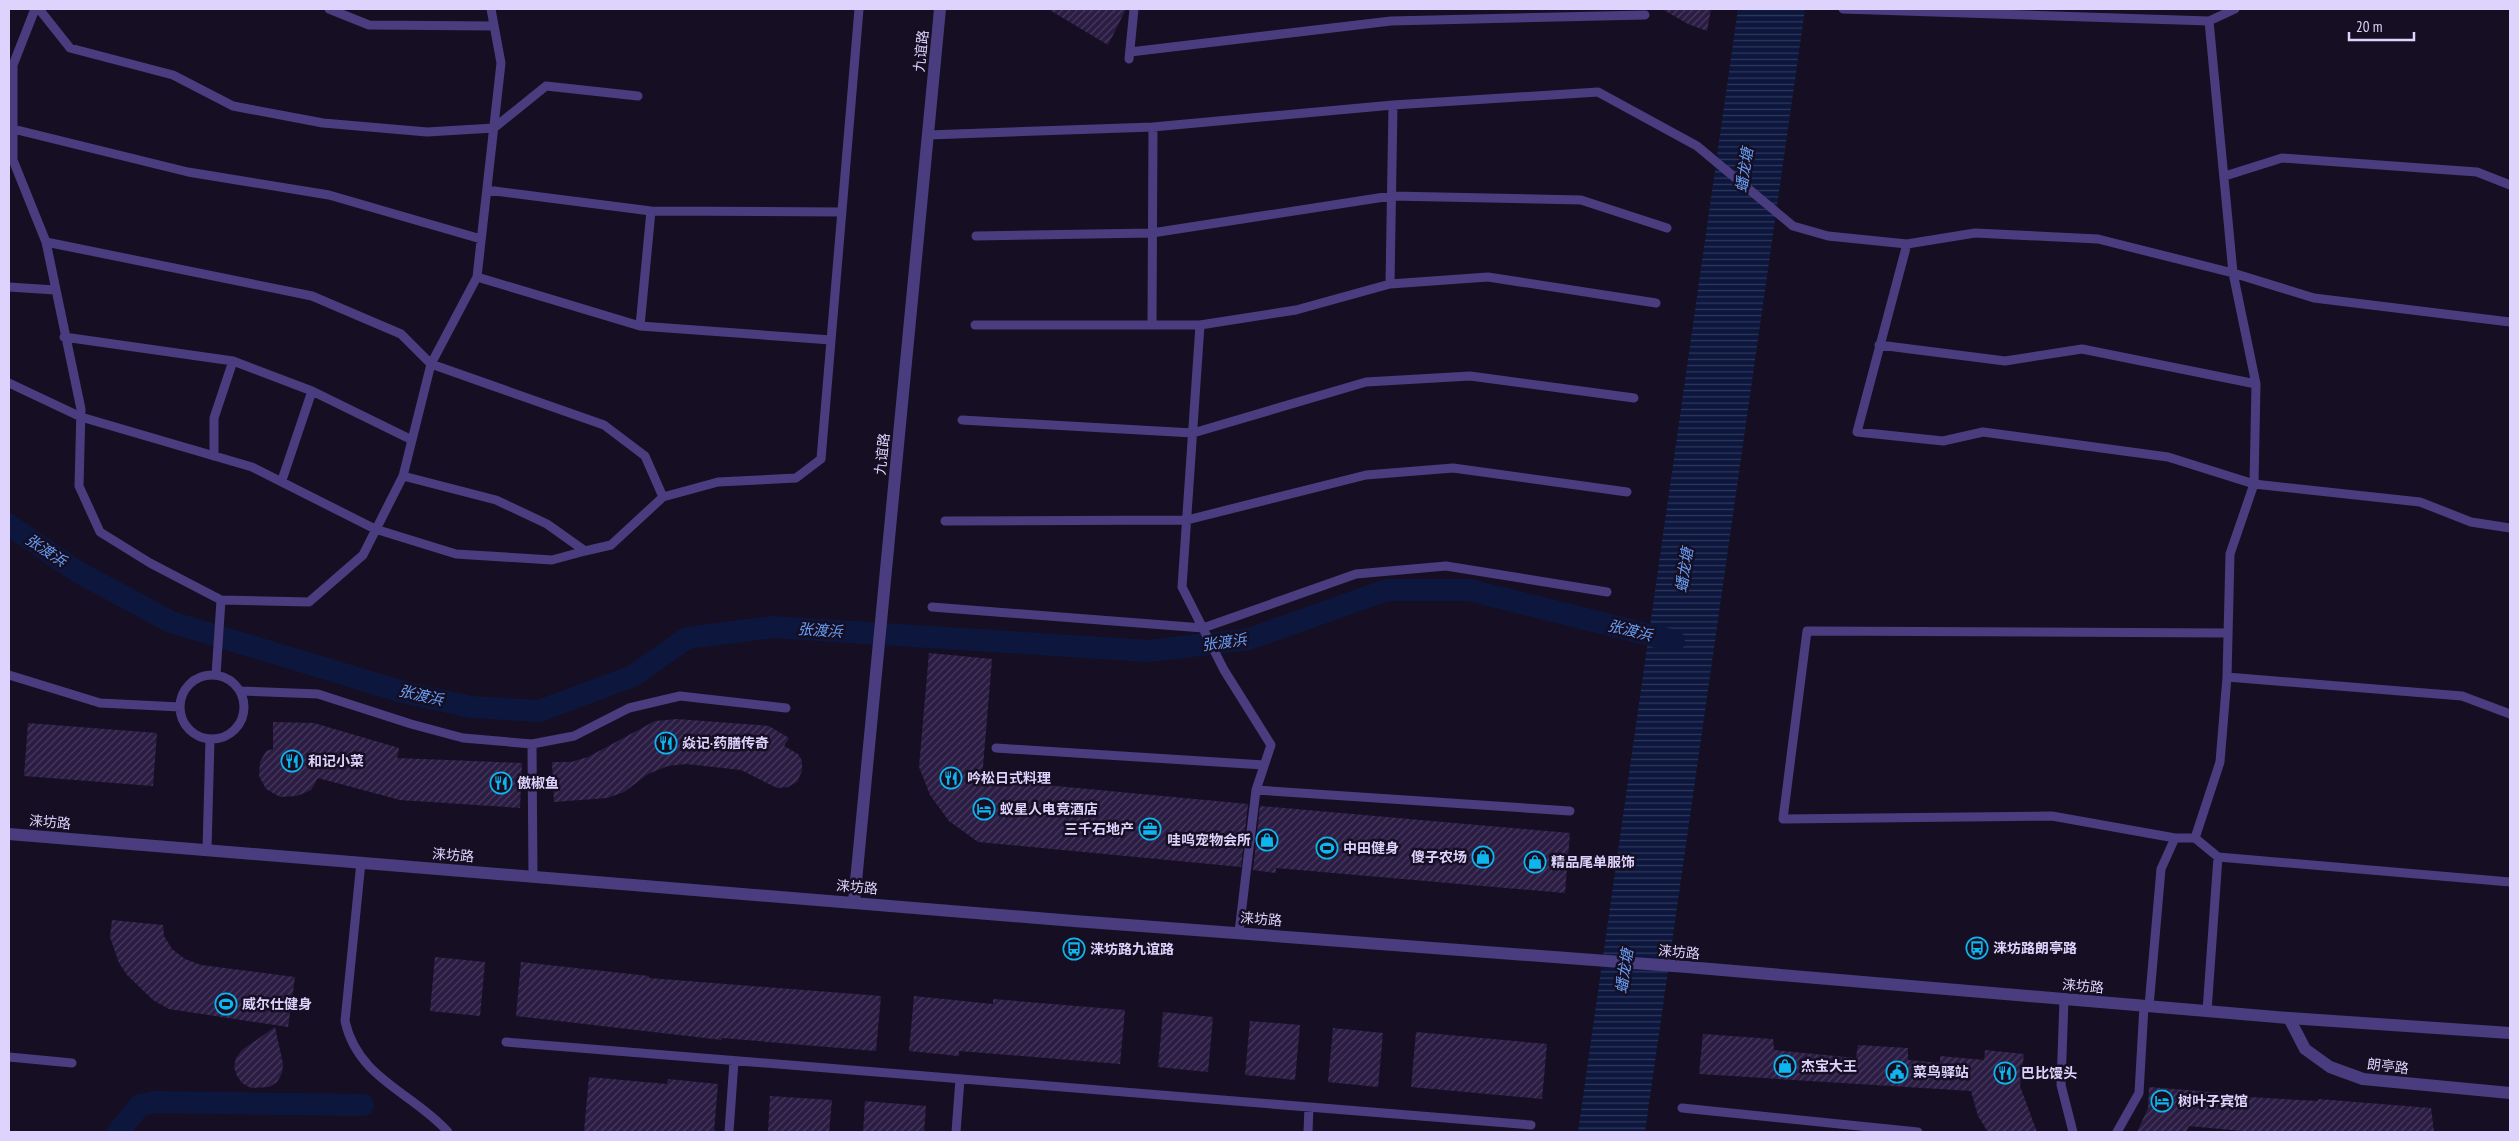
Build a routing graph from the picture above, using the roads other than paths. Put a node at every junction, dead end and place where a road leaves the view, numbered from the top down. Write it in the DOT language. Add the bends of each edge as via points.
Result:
graph roads {
  1 [pos="35,9"];
  2 [pos="39,9"];
  3 [pos="329,9"];
  4 [pos="491,9"];
  5 [pos="859,9"];
  6 [pos="940,9"];
  7 [pos="1134,9"];
  8 [pos="1843,9"];
  9 [pos="2235,9"];
  10 [pos="1645,15"];
  11 [pos="2209,21"];
  12 [pos="494,26"];
  13 [pos="11,65"];
  14 [pos="638,96"];
  15 [pos="1393,105"];
  16 [pos="1153,127"];
  17 [pos="494,128"];
  18 [pos="12,129"];
  19 [pos="928,135"];
  20 [pos="11,161"];
  21 [pos="2225,176"];
  22 [pos="2510,185"];
  23 [pos="487,190"];
  24 [pos="1391,196"];
  25 [pos="651,212"];
  26 [pos="842,212"];
  27 [pos="1667,228"];
  28 [pos="1152,233"];
  29 [pos="976,236"];
  30 [pos="481,239"];
  31 [pos="46,242"];
  32 [pos="1907,244"];
  33 [pos="2233,273"];
  34 [pos="477,277"];
  35 [pos="1390,284"];
  36 [pos="9,287"];
  37 [pos="55,290"];
  38 [pos="1656,303"];
  39 [pos="2510,322"];
  40 [pos="975,325"];
  41 [pos="1152,325"];
  42 [pos="1200,325"];
  43 [pos="640,326"];
  44 [pos="64,337"];
  45 [pos="831,340"];
  46 [pos="1879,344"];
  47 [pos="233,361"];
  48 [pos="431,364"];
  49 [pos="9,383"];
  50 [pos="2256,384"];
  51 [pos="312,391"];
  52 [pos="1634,398"];
  53 [pos="81,417"];
  54 [pos="962,420"];
  55 [pos="1193,433"];
  56 [pos="410,438"];
  57 [pos="214,456"];
  58 [pos="403,476"];
  59 [pos="282,480"];
  60 [pos="2254,484"];
  61 [pos="1627,492"];
  62 [pos="663,496"];
  63 [pos="1187,520"];
  64 [pos="945,522"];
  65 [pos="2510,528"];
  66 [pos="375,529"];
  67 [pos="585,552"];
  68 [pos="1607,592"];
  69 [pos="221,600"];
  70 [pos="932,607"];
  71 [pos="1203,628"];
  72 [pos="2227,633"];
  73 [pos="9,675"];
  74 [pos="216,675"];
  75 [pos="2227,677"];
  76 [pos="240,691"];
  77 [pos="180,707"];
  78 [pos="786,708"];
  79 [pos="2510,714"];
  80 [pos="210,739"];
  81 [pos="532,744"];
  82 [pos="996,748"];
  83 [pos="1264,765"];
  84 [pos="1256,790"];
  85 [pos="1570,811"];
  86 [pos="9,834"];
  87 [pos="2175,838"];
  88 [pos="2195,838"];
  89 [pos="207,850"];
  90 [pos="2218,857"];
  91 [pos="361,862"];
  92 [pos="533,876"];
  93 [pos="2510,882"];
  94 [pos="854,902"];
  95 [pos="1239,932"];
  96 [pos="2064,999"];
  97 [pos="2146,1006"];
  98 [pos="2207,1011"];
  99 [pos="2289,1018"];
  100 [pos="2510,1033"];
  101 [pos="506,1042"];
  102 [pos="9,1056"];
  103 [pos="734,1061"];
  104 [pos="72,1062"];
  105 [pos="960,1079"];
  106 [pos="2510,1093"];
  107 [pos="1310,1108"];
  108 [pos="1682,1108"];
  109 [pos="1531,1125"];
  110 [pos="448,1132"];
  111 [pos="729,1132"];
  112 [pos="956,1132"];
  113 [pos="1308,1132"];
  114 [pos="1918,1132"];
  115 [pos="2073,1132"];
  116 [pos="2117,1132"];
  1 -- 13 [label="lane"];
  2 -- 17 [label="lane" via="70,48 173,76 233,106 323,124 427,132"];
  3 -- 12 [label="lane" via="369,25"];
  4 -- 12 [label="lane"];
  5 -- 26 [label="lane"];
  6 -- 19 [label="street, 九谊路"];
  7 -- 10 [label="lane" via="1129,56 1391,21"];
  8 -- 11 [label="lane"];
  9 -- 11 [label="lane"];
  11 -- 21 [label="lane"];
  12 -- 17 [label="lane" via="501,63"];
  13 -- 18 [label="lane"];
  14 -- 17 [label="lane" via="546,86"];
  15 -- 16 [label="lane"];
  15 -- 24 [label="lane"];
  15 -- 32 [label="lane" via="1598,92 1697,146 1793,226 1828,236"];
  16 -- 19 [label="lane"];
  16 -- 28 [label="lane"];
  17 -- 23 [label="lane"];
  18 -- 20 [label="lane"];
  18 -- 30 [label="lane" via="188,172 329,195"];
  19 -- 94 [label="street, 九谊路"];
  20 -- 31 [label="lane"];
  21 -- 22 [label="lane" via="2282,158 2477,172"];
  21 -- 33 [label="lane"];
  23 -- 25 [label="lane"];
  23 -- 30 [label="lane"];
  24 -- 27 [label="lane" via="1581,200"];
  24 -- 28 [label="lane"];
  24 -- 35 [label="lane"];
  25 -- 26 [label="lane"];
  25 -- 43 [label="lane"];
  26 -- 45 [label="lane"];
  28 -- 29 [label="lane"];
  28 -- 41 [label="lane"];
  30 -- 34 [label="lane"];
  31 -- 37 [label="lane"];
  31 -- 48 [label="lane" via="312,296 401,334"];
  32 -- 33 [label="lane" via="1975,233 2098,238"];
  32 -- 46 [label="lane"];
  33 -- 39 [label="lane" via="2314,298"];
  33 -- 50 [label="lane"];
  34 -- 43 [label="lane"];
  34 -- 48 [label="lane"];
  35 -- 38 [label="lane" via="1488,277"];
  35 -- 42 [label="lane" via="1296,310"];
  36 -- 37 [label="lane"];
  37 -- 44 [label="lane"];
  40 -- 41 [label="lane"];
  41 -- 42 [label="lane"];
  42 -- 55 [label="lane"];
  43 -- 45 [label="lane"];
  44 -- 47 [label="lane"];
  44 -- 53 [label="lane"];
  45 -- 62 [label="lane" via="821,459 796,478 718,482"];
  46 -- 50 [label="lane" via="2005,361 2082,349"];
  46 -- 60 [label="lane" via="1857,432 1943,441 1983,432 2168,457"];
  47 -- 51 [label="lane"];
  47 -- 57 [label="lane" via="214,418"];
  48 -- 56 [label="lane"];
  48 -- 62 [label="lane" via="604,425 645,456"];
  49 -- 53 [label="lane"];
  50 -- 60 [label="lane"];
  51 -- 56 [label="lane"];
  51 -- 59 [label="lane"];
  52 -- 55 [label="lane" via="1470,376 1366,382"];
  53 -- 57 [label="lane"];
  53 -- 69 [label="lane" via="79,486 100,532 150,563"];
  54 -- 55 [label="lane"];
  55 -- 63 [label="lane"];
  56 -- 58 [label="lane"];
  57 -- 59 [label="lane"];
  58 -- 66 [label="lane"];
  58 -- 67 [label="lane" via="496,500 547,524"];
  59 -- 66 [label="lane"];
  60 -- 65 [label="lane" via="2420,502 2471,522"];
  60 -- 72 [label="lane" via="2230,554"];
  61 -- 63 [label="lane" via="1453,468 1366,475"];
  62 -- 67 [label="lane" via="611,545"];
  63 -- 64 [label="lane"];
  63 -- 71 [label="lane" via="1182,587"];
  66 -- 67 [label="lane" via="456,554 552,560"];
  66 -- 69 [label="lane" via="362,555 309,602"];
  68 -- 71 [label="lane" via="1446,566 1356,574"];
  69 -- 74 [label="lane"];
  70 -- 71 [label="lane"];
  71 -- 83 [label="lane" via="1224,670 1272,745"];
  72 -- 75 [label="lane"];
  72 -- 87 [label="lane" via="1807,631 1783,819 2052,816"];
  73 -- 77 [label="lane" via="100,703"];
  74 -- 76 [label="lane" via="226,678"];
  74 -- 77 [label="lane" via="195,680 182,696"];
  75 -- 79 [label="lane" via="2462,696"];
  75 -- 88 [label="lane" via="2220,762"];
  76 -- 80 [label="lane" via="244,700 242,720 229,734"];
  76 -- 81 [label="lane" via="318,694 463,738"];
  77 -- 80 [label="lane" via="192,732"];
  78 -- 81 [label="lane" via="680,696 629,708 574,736"];
  80 -- 89 [label="lane"];
  81 -- 92 [label="lane"];
  82 -- 83 [label="lane"];
  83 -- 84 [label="lane"];
  84 -- 85 [label="lane"];
  84 -- 95 [label="lane"];
  86 -- 89 [label="street, 涞坊路"];
  87 -- 88 [label="lane"];
  87 -- 97 [label="lane" via="2161,870"];
  88 -- 90 [label="lane"];
  89 -- 91 [label="street, 涞坊路"];
  90 -- 93 [label="lane"];
  90 -- 98 [label="lane"];
  91 -- 92 [label="street, 涞坊路"];
  91 -- 110 [label="lane" via="344,1021 348,1038 371,1070 416,1103"];
  92 -- 94 [label="street, 涞坊路"];
  94 -- 95 [label="street, 涞坊路"];
  95 -- 96 [label="street, 涞坊路"];
  96 -- 97 [label="street, 涞坊路"];
  96 -- 115 [label="lane" via="2061,1085"];
  97 -- 98 [label="street, 涞坊路"];
  97 -- 116 [label="lane" via="2139,1093"];
  98 -- 99 [label="street, 涞坊路"];
  99 -- 100 [label="street, 涞坊路"];
  99 -- 106 [label="street, 朗亭路" via="2305,1049 2330,1067 2363,1079"];
  101 -- 103 [label="lane"];
  102 -- 104 [label="lane"];
  103 -- 105 [label="lane"];
  103 -- 111 [label="lane"];
  105 -- 107 [label="lane"];
  105 -- 112 [label="lane"];
  107 -- 109 [label="lane"];
  107 -- 113 [label="lane"];
  108 -- 114 [label="lane"];
}
